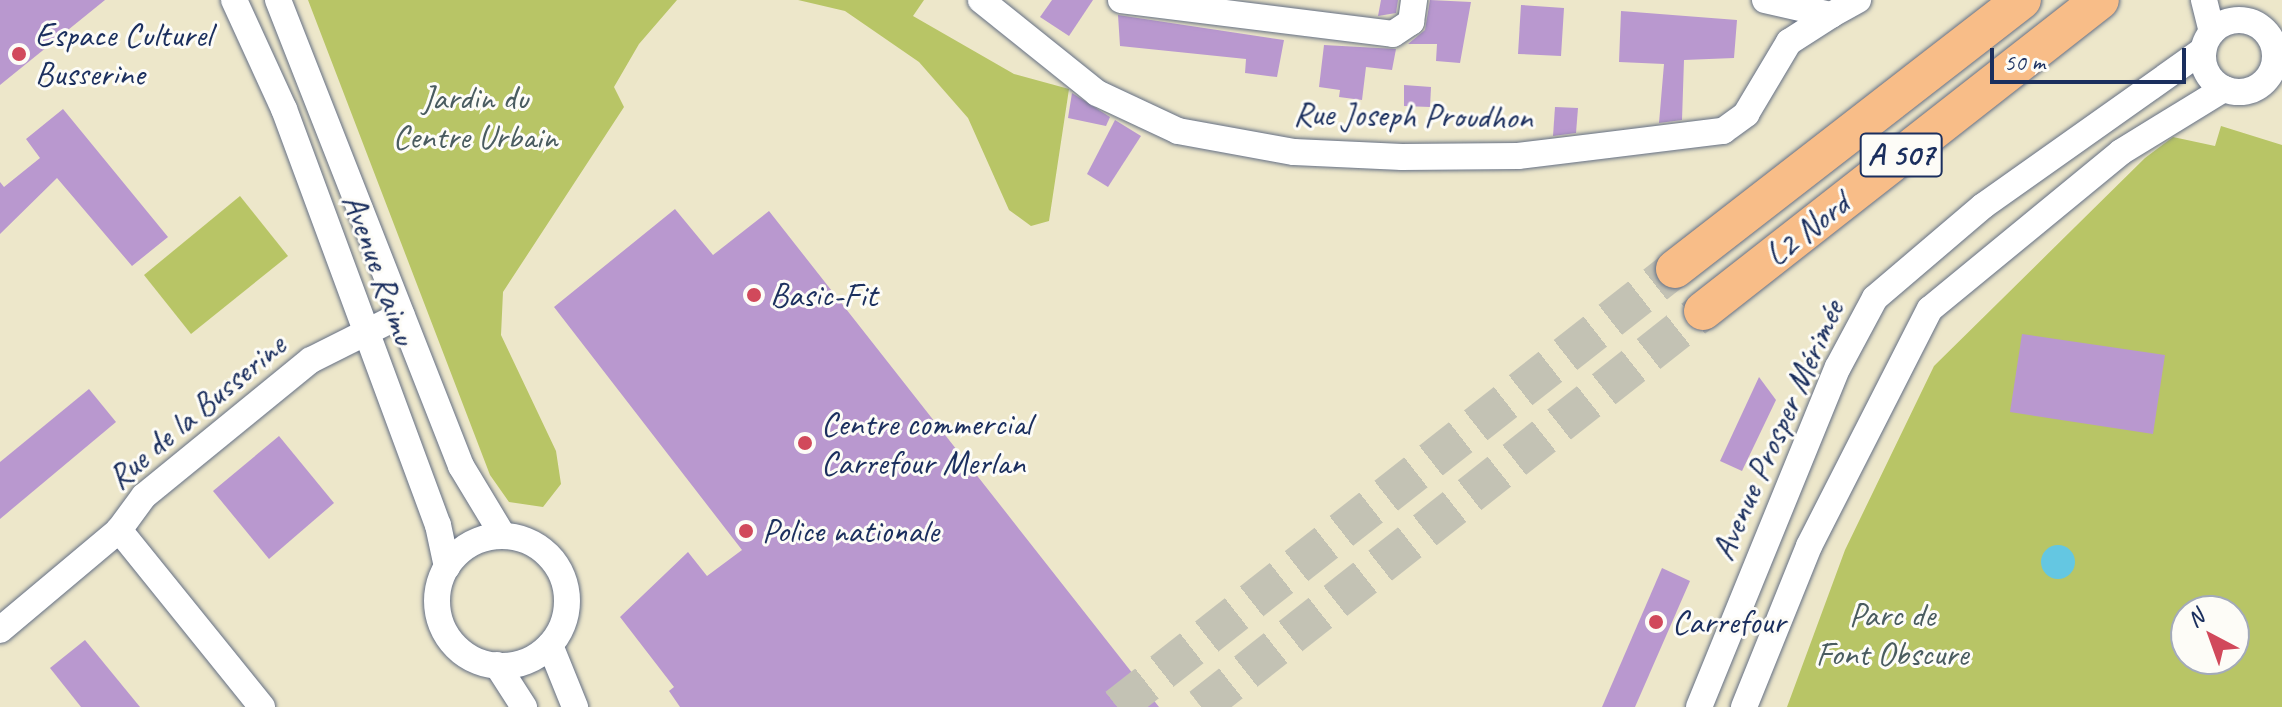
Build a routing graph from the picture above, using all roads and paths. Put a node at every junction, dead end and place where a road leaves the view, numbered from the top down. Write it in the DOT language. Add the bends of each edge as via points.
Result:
graph roads {
  1 [pos="234,0"];
  2 [pos="278,0"];
  3 [pos="981,0"];
  4 [pos="1414,0"];
  5 [pos="1765,0"];
  6 [pos="1858,0"];
  7 [pos="2022,0"];
  8 [pos="2100,0"];
  9 [pos="2204,0"];
  10 [pos="1128,1"];
  11 [pos="1831,15"];
  12 [pos="2274,26"];
  13 [pos="2208,41"];
  14 [pos="2277,71"];
  15 [pos="2224,89"];
  16 [pos="1675,269"];
  17 [pos="1703,311"];
  18 [pos="401,315"];
  19 [pos="361,329"];
  20 [pos="119,530"];
  21 [pos="502,534"];
  22 [pos="447,567"];
  23 [pos="0,630"];
  24 [pos="550,645"];
  25 [pos="497,665"];
  26 [pos="262,707"];
  27 [pos="524,707"];
  28 [pos="575,707"];
  29 [pos="1699,707"];
  30 [pos="1744,707"];
  1 -- 19 [label="street, Avenue Raimu" via="284,109"];
  2 -- 18 [label="street, Avenue Raimu"];
  3 -- 11 [label="street, Rue Joseph Proudhon" via="1097,93 1178,131 1294,152 1402,157 1518,156 1723,131 1746,114 1789,42"];
  4 -- 10 [label="street" via="1411,22 1393,34"];
  5 -- 11 [label="street"];
  6 -- 11 [label="street, Rue Joseph Proudhon"];
  7 -- 16 [label="highway, L2 Nord / A 507"];
  8 -- 17 [label="highway, L2 Nord / A 507"];
  9 -- 13 [label="street"];
  12 -- 13 [label="street" via="2238,20"];
  12 -- 14 [label="street"];
  13 -- 15 [label="street" via="2206,73"];
  13 -- 29 [label="street, Avenue Prosper Mérimée" via="1983,206 1875,298 1838,367"];
  14 -- 15 [label="street" via="2258,87"];
  15 -- 30 [label="street" via="2121,152 1930,309 1908,341 1809,546"];
  18 -- 19 [label="street, Rue de la Busserine"];
  18 -- 21 [label="street, Avenue Raimu" via="461,466"];
  19 -- 20 [label="street, Rue de la Busserine" via="311,360 144,496"];
  19 -- 22 [label="street, Avenue Raimu" via="438,525"];
  20 -- 23 [label="street"];
  20 -- 26 [label="street, Rue de la Busserine" via="128,551"];
  21 -- 22 [label="street" via="471,545"];
  21 -- 24 [label="street" via="544,552 563,580 564,618"];
  22 -- 25 [label="street" via="437,600 447,635 479,662"];
  24 -- 25 [label="street" via="517,664"];
  24 -- 28 [label="street"];
  25 -- 27 [label="street"];
}
